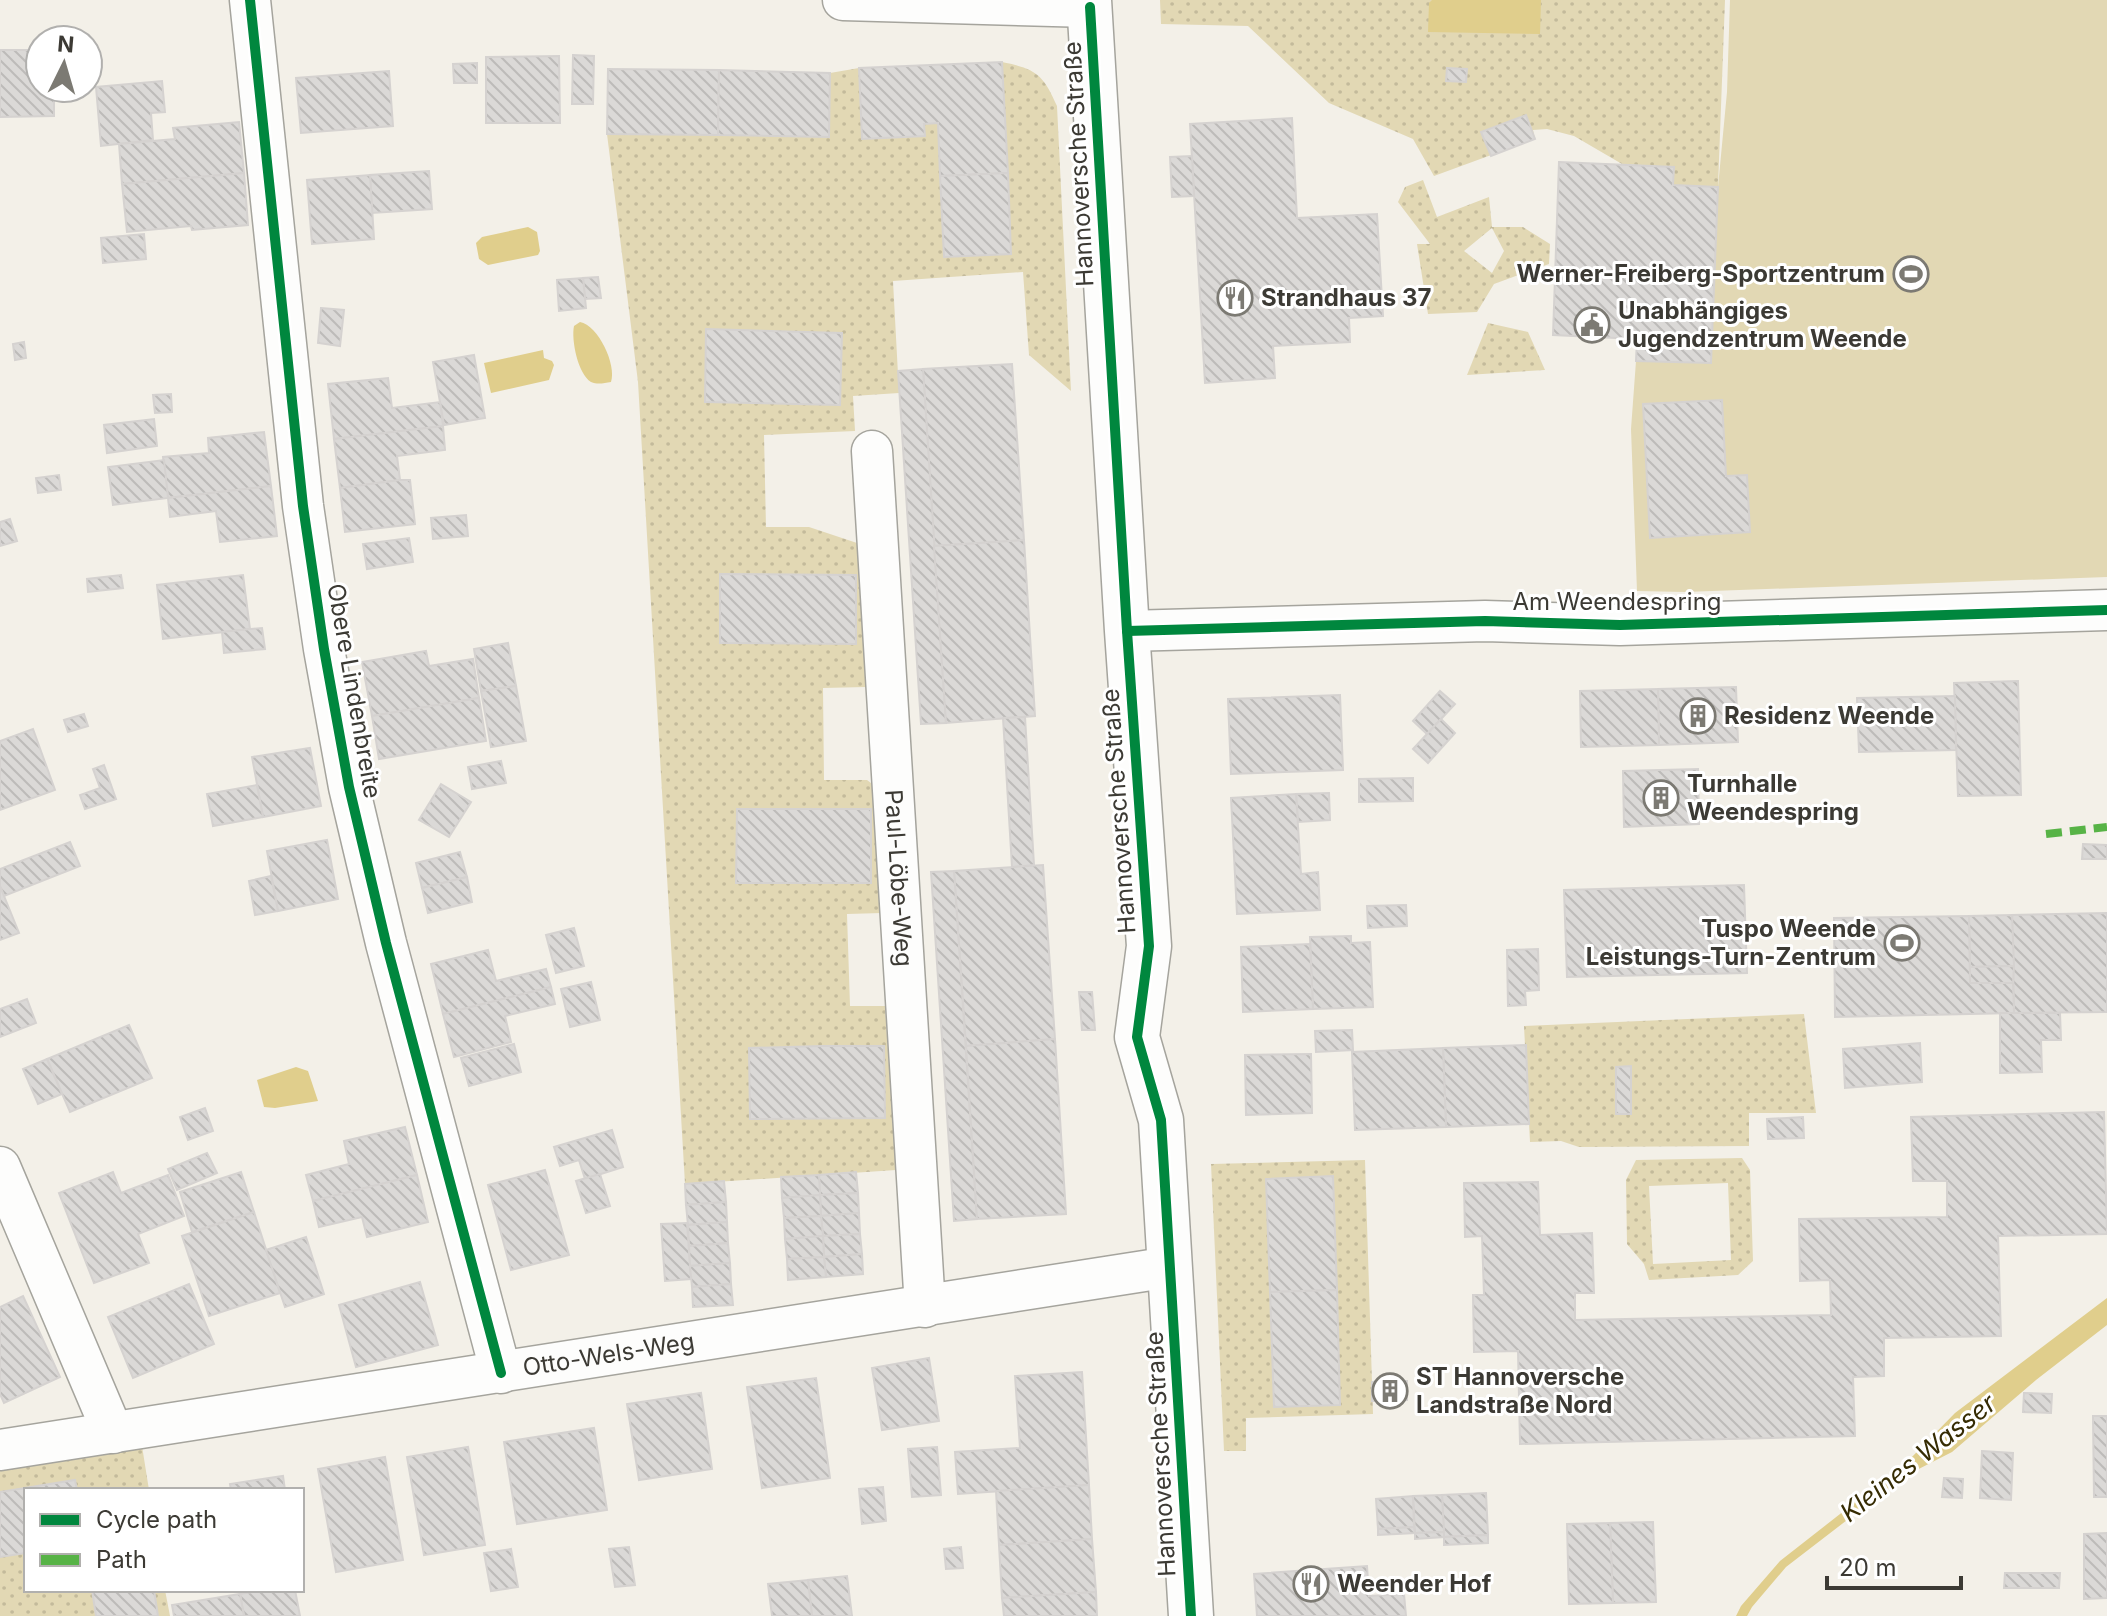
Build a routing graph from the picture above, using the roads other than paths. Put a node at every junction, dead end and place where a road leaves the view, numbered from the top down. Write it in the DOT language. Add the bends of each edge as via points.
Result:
graph roads {
  1 [pos="250,0"];
  2 [pos="843,0"];
  3 [pos="1090,4"];
  4 [pos="872,451"];
  5 [pos="2107,610"];
  6 [pos="1127,631"];
  7 [pos="0,1167"];
  8 [pos="1170,1267"];
  9 [pos="925,1307"];
  10 [pos="501,1373"];
  11 [pos="113,1433"];
  12 [pos="0,1450"];
  13 [pos="1191,1616"];
  1 -- 10 [label="street, Obere Lindenbreite" via="303,506 346,772"];
  2 -- 3 [label="street"];
  3 -- 6 [label="street, Hannoversche Straße"];
  4 -- 9 [label="street, Paul-Löbe-Weg"];
  5 -- 6 [label="street, Am Weendespring" via="1620,625 1485,621"];
  6 -- 8 [label="street, Hannoversche Straße" via="1149,946 1137,1037 1161,1120"];
  7 -- 11 [label="street"];
  8 -- 9 [label="street, Otto-Wels-Weg"];
  8 -- 13 [label="street, Hannoversche Straße"];
  9 -- 10 [label="street, Otto-Wels-Weg"];
  10 -- 11 [label="street, Otto-Wels-Weg"];
  11 -- 12 [label="street, Otto-Wels-Weg"];
}
